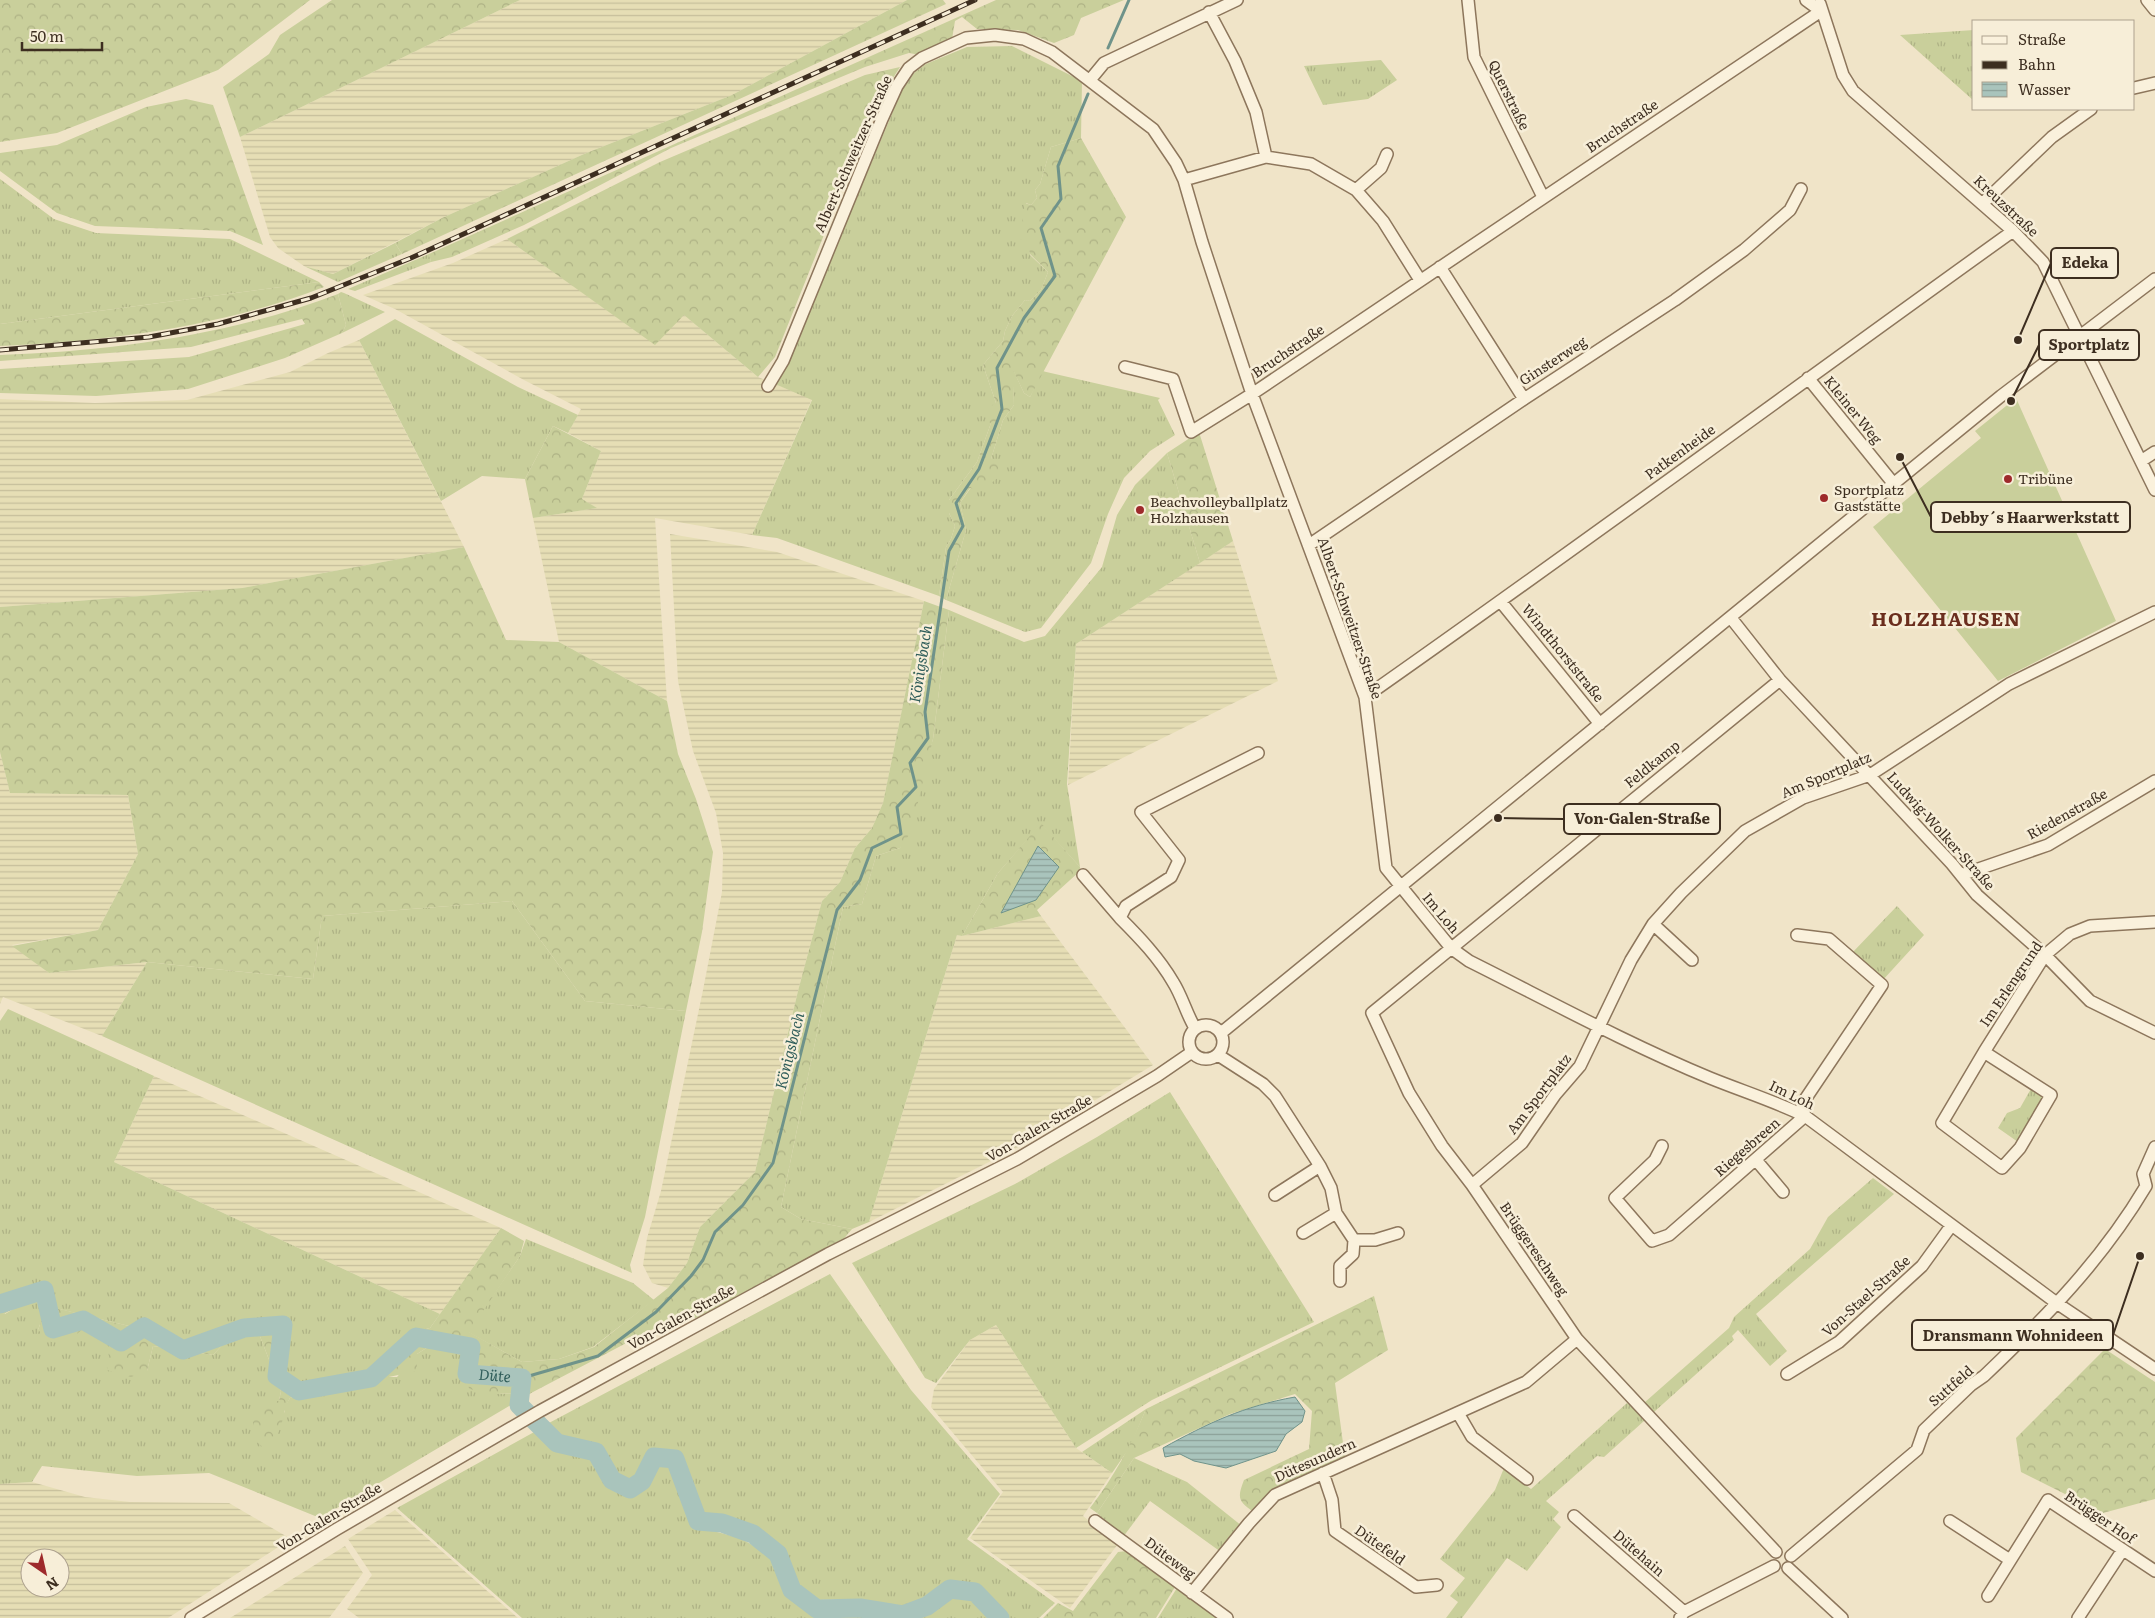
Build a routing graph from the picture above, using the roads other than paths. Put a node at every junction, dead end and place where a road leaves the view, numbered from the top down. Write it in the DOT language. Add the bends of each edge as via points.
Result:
graph roads {
  1 [pos="1237,0"];
  2 [pos="1468,0"];
  3 [pos="1806,0"];
  4 [pos="2147,0"];
  5 [pos="1820,5"];
  6 [pos="2155,10"];
  7 [pos="1210,12"];
  8 [pos="1090,80"];
  9 [pos="2155,83"];
  10 [pos="2135,88"];
  11 [pos="2090,110"];
  12 [pos="1387,154"];
  13 [pos="1266,157"];
  14 [pos="1184,180"];
  15 [pos="1801,189"];
  16 [pos="1356,190"];
  17 [pos="1543,197"];
  18 [pos="1982,204"];
  19 [pos="2013,231"];
  20 [pos="1440,267"];
  21 [pos="2155,279"];
  22 [pos="1420,280"];
  23 [pos="2080,335"];
  24 [pos="1125,367"];
  25 [pos="1808,378"];
  26 [pos="768,386"];
  27 [pos="1252,394"];
  28 [pos="1524,399"];
  29 [pos="2155,452"];
  30 [pos="2141,461"];
  31 [pos="1893,484"];
  32 [pos="2155,490"];
  33 [pos="1309,545"];
  34 [pos="1501,602"];
  35 [pos="2155,612"];
  36 [pos="1731,618"];
  37 [pos="1780,680"];
  38 [pos="1365,697"];
  39 [pos="1600,724"];
  40 [pos="1258,753"];
  41 [pos="1870,775"];
  42 [pos="2155,781"];
  43 [pos="1083,875"];
  44 [pos="1961,875"];
  45 [pos="1400,886"];
  46 [pos="1120,918"];
  47 [pos="2155,922"];
  48 [pos="1653,924"];
  49 [pos="1797,935"];
  50 [pos="1451,948"];
  51 [pos="2045,955"];
  52 [pos="1692,960"];
  53 [pos="1599,1026"];
  54 [pos="1194,1028"];
  55 [pos="1222,1033"];
  56 [pos="2155,1033"];
  57 [pos="1192,1052"];
  58 [pos="1984,1052"];
  59 [pos="1218,1055"];
  60 [pos="1805,1116"];
  61 [pos="1662,1146"];
  62 [pos="2155,1147"];
  63 [pos="1756,1160"];
  64 [pos="1320,1166"];
  65 [pos="1472,1185"];
  66 [pos="1783,1192"];
  67 [pos="1275,1195"];
  68 [pos="1336,1214"];
  69 [pos="1951,1226"];
  70 [pos="1398,1232"];
  71 [pos="1303,1233"];
  72 [pos="1354,1240"];
  73 [pos="1340,1281"];
  74 [pos="2058,1304"];
  75 [pos="1577,1339"];
  76 [pos="2155,1368"];
  77 [pos="1787,1374"];
  78 [pos="1458,1413"];
  79 [pos="1323,1473"];
  80 [pos="1527,1479"];
  81 [pos="1574,1516"];
  82 [pos="1095,1521"];
  83 [pos="1950,1521"];
  84 [pos="2122,1551"];
  85 [pos="1776,1552"];
  86 [pos="1791,1556"];
  87 [pos="2010,1560"];
  88 [pos="1774,1566"];
  89 [pos="1788,1568"];
  90 [pos="2155,1571"];
  91 [pos="1437,1585"];
  92 [pos="1192,1593"];
  93 [pos="1988,1596"];
  94 [pos="1682,1615"];
  95 [pos="191,1618"];
  96 [pos="1227,1618"];
  97 [pos="1842,1618"];
  98 [pos="2078,1618"];
  1 -- 7 [label="street"];
  2 -- 17 [label="street, Querstraße" via="1474,57"];
  3 -- 5 [label="street"];
  4 -- 6 [label="street"];
  5 -- 17 [label="street, Bruchstraße"];
  5 -- 18 [label="street, Kreuzstraße" via="1843,76 1853,91"];
  7 -- 8 [label="street" via="1104,62"];
  7 -- 13 [label="street" via="1256,112"];
  8 -- 14 [label="street, Albert-Schweitzer-Straße" via="1153,129"];
  8 -- 26 [label="street, Albert-Schweitzer-Straße" via="1052,52 1031,42 995,35 966,38 922,58 909,68 882,119 783,360"];
  9 -- 10 [label="street"];
  11 -- 18 [label="street" via="2052,137"];
  12 -- 16 [label="street" via="1382,168"];
  13 -- 14 [label="street"];
  13 -- 16 [label="street" via="1311,164"];
  14 -- 27 [label="street, Albert-Schweitzer-Straße"];
  15 -- 28 [label="street, Ginsterweg" via="1790,210 1744,250 1675,300"];
  16 -- 22 [label="street" via="1383,221"];
  17 -- 20 [label="street, Bruchstraße"];
  18 -- 19 [label="street, Kreuzstraße"];
  19 -- 23 [label="street, Kreuzstraße" via="2043,262"];
  19 -- 25 [label="street, Patkenheide"];
  20 -- 22 [label="street, Bruchstraße"];
  20 -- 28 [label="street"];
  21 -- 23 [label="street"];
  22 -- 27 [label="street, Bruchstraße"];
  23 -- 30 [label="street, Kreuzstraße"];
  23 -- 31 [label="street"];
  24 -- 27 [label="street" via="1173,379 1192,432"];
  25 -- 31 [label="street, Kleiner Weg"];
  25 -- 34 [label="street, Patkenheide"];
  27 -- 33 [label="street, Albert-Schweitzer-Straße"];
  28 -- 33 [label="street, Ginsterweg"];
  29 -- 30 [label="street"];
  30 -- 32 [label="street, Kreuzstraße"];
  31 -- 36 [label="street"];
  33 -- 38 [label="street, Albert-Schweitzer-Straße"];
  34 -- 38 [label="street, Patkenheide"];
  34 -- 39 [label="street, Windthorststraße"];
  35 -- 41 [label="street, Am Sportplatz" via="2009,684"];
  36 -- 37 [label="street, Ludwig-Wolker-Straße"];
  36 -- 39 [label="street"];
  37 -- 41 [label="street, Ludwig-Wolker-Straße"];
  37 -- 50 [label="street, Feldkamp"];
  38 -- 45 [label="street, Albert-Schweitzer-Straße" via="1386,868"];
  39 -- 45 [label="street"];
  40 -- 46 [label="street" via="1141,812 1179,860 1171,877 1126,906"];
  41 -- 44 [label="street, Ludwig-Wolker-Straße"];
  41 -- 48 [label="street, Am Sportplatz" via="1803,798 1745,831"];
  42 -- 44 [label="street, Riedenstraße" via="2048,845"];
  43 -- 46 [label="street"];
  44 -- 51 [label="street, Ludwig-Wolker-Straße" via="1976,895"];
  45 -- 50 [label="street, Im Loh"];
  45 -- 55 [label="street"];
  46 -- 54 [label="street" via="1152,950 1174,983"];
  47 -- 51 [label="street, Im Erlengrund" via="2090,926 2070,934"];
  48 -- 52 [label="street"];
  48 -- 53 [label="street, Am Sportplatz" via="1631,960"];
  49 -- 60 [label="street" via="1829,939 1882,985 1802,1104"];
  50 -- 53 [label="street, Im Loh" via="1469,961"];
  50 -- 65 [label="street, Brüggereschweg" via="1372,1013 1409,1093 1442,1146"];
  51 -- 56 [label="street, Ludwig-Wolker-Straße" via="2090,1001"];
  51 -- 58 [label="street, Im Erlengrund"];
  53 -- 60 [label="street, Im Loh" via="1710,1078 1772,1100"];
  53 -- 65 [label="street, Am Sportplatz" via="1580,1066 1555,1095 1522,1143"];
  54 -- 55 [label="street" via="1204,1024 1214,1026"];
  54 -- 57 [label="street" via="1188,1044"];
  55 -- 59 [label="street" via="1224,1040"];
  57 -- 59 [label="street" via="1201,1059"];
  57 -- 95 [label="street, Von-Galen-Straße" via="1017,1159 828,1254 540,1411 337,1528"];
  58 -- 58 [label="street, Im Erlengrund" via="2051,1095 2020,1148 2002,1168 1942,1123"];
  59 -- 64 [label="street" via="1276,1096"];
  60 -- 63 [label="street, Riegesbreen"];
  60 -- 69 [label="street, Im Loh"];
  61 -- 63 [label="street, Riegesbreen" via="1655,1160 1615,1198 1652,1241 1669,1235"];
  62 -- 74 [label="street, Suttfeld" via="2143,1174 2146,1186 2122,1227"];
  63 -- 66 [label="street"];
  64 -- 67 [label="street"];
  64 -- 68 [label="street" via="1331,1188"];
  65 -- 75 [label="street, Brüggereschweg"];
  68 -- 71 [label="street"];
  68 -- 72 [label="street"];
  69 -- 74 [label="street, Im Loh"];
  69 -- 77 [label="street, Von-Stael-Straße" via="1922,1266 1840,1342"];
  70 -- 72 [label="street" via="1375,1240"];
  72 -- 73 [label="street" via="1353,1254 1340,1266"];
  74 -- 76 [label="street, Im Loh"];
  74 -- 86 [label="street, Suttfeld" via="1924,1430 1917,1450"];
  75 -- 78 [label="street, Dütesundern" via="1526,1382"];
  75 -- 85 [label="street, Brüggereschweg"];
  78 -- 79 [label="street, Dütesundern"];
  78 -- 80 [label="street" via="1472,1437"];
  79 -- 91 [label="street, Dütefeld" via="1332,1500 1335,1531 1416,1587"];
  79 -- 92 [label="street, Dütesundern" via="1275,1495"];
  81 -- 94 [label="street, Dütehain"];
  82 -- 92 [label="street, Düteweg"];
  83 -- 87 [label="street"];
  84 -- 87 [label="street, Brügger Hof" via="2048,1500"];
  84 -- 90 [label="street, Brügger Hof"];
  84 -- 98 [label="street"];
  85 -- 86 [label="street" via="1784,1550"];
  85 -- 88 [label="street" via="1772,1557"];
  86 -- 89 [label="street"];
  87 -- 93 [label="street, Brügger Hof"];
  88 -- 89 [label="street" via="1780,1570"];
  88 -- 94 [label="street"];
  89 -- 97 [label="street"];
  92 -- 96 [label="street, Düteweg"];
}
